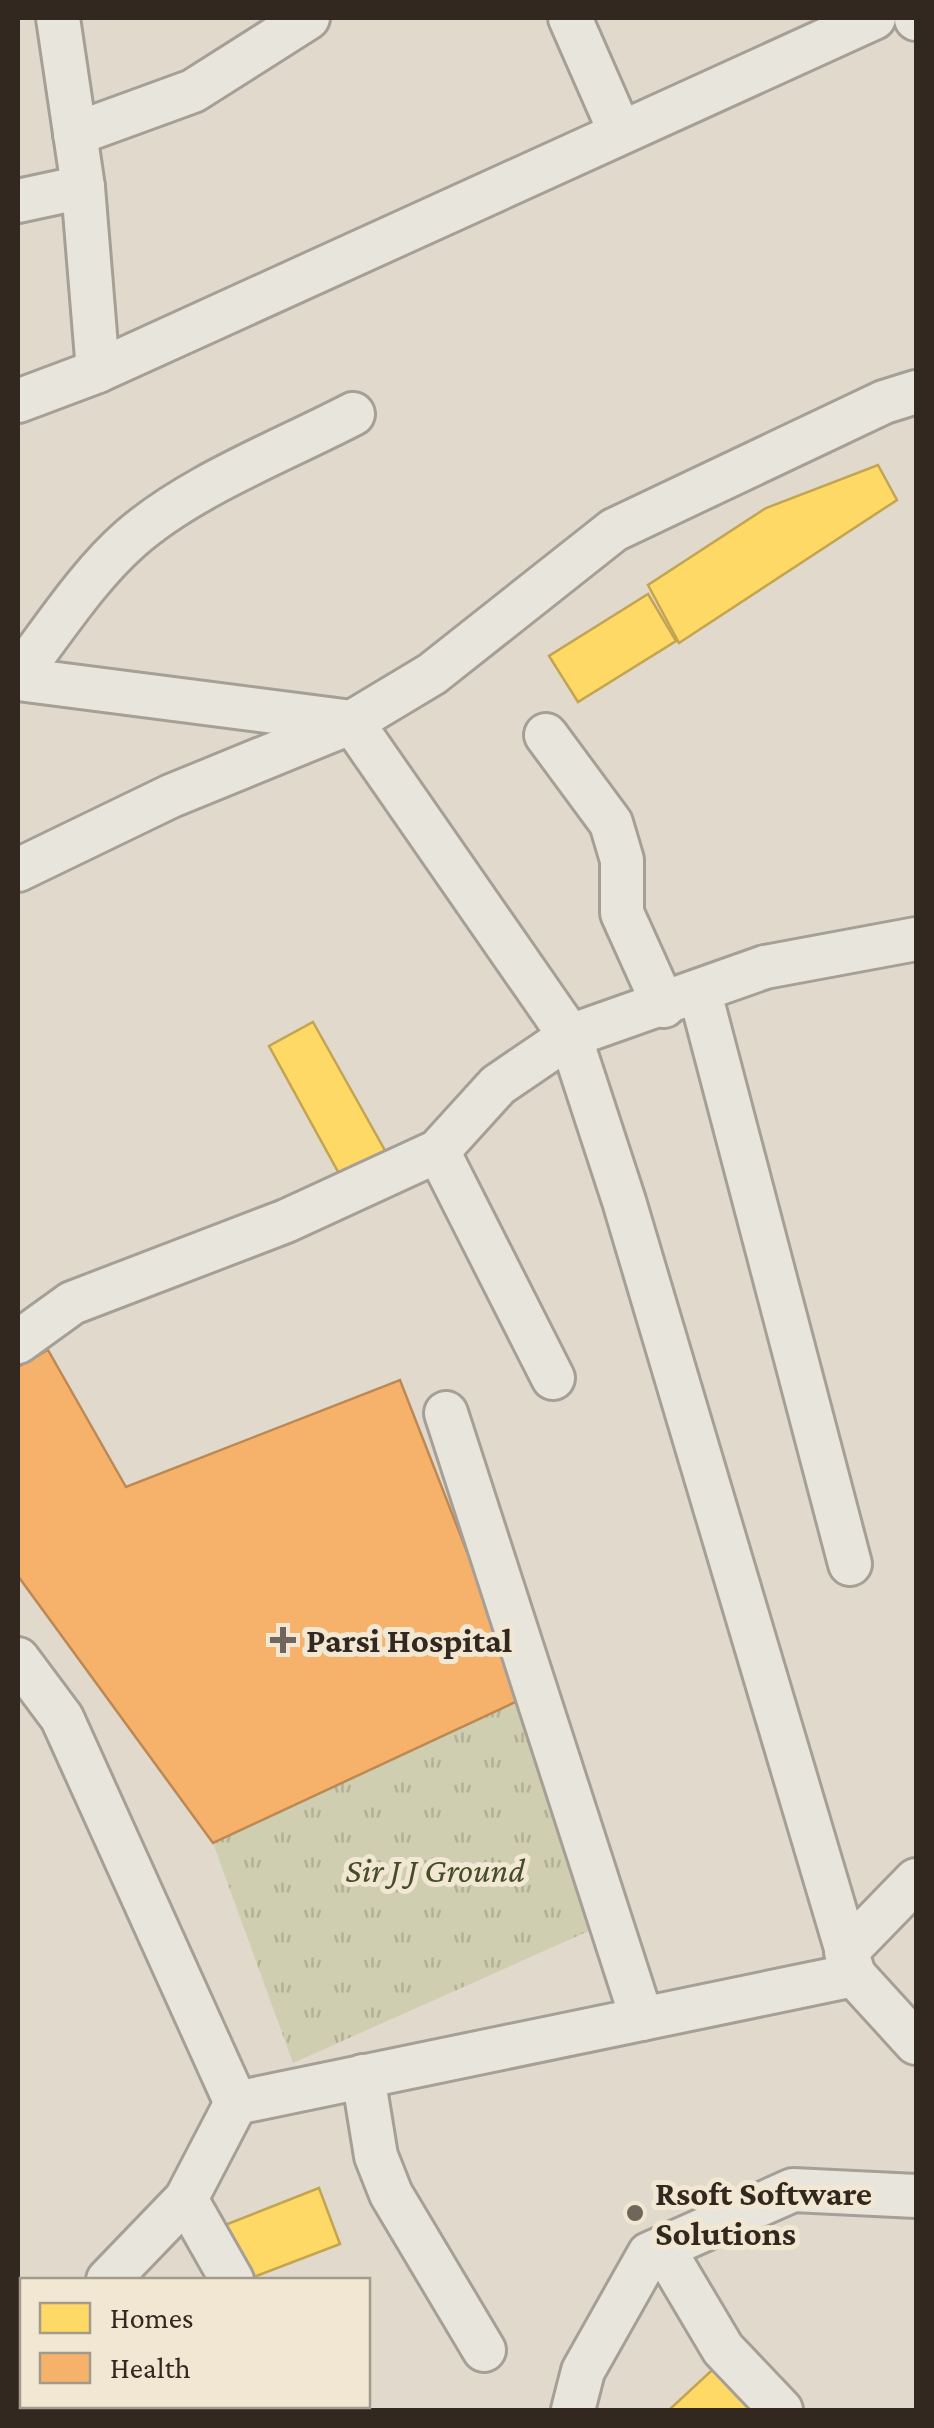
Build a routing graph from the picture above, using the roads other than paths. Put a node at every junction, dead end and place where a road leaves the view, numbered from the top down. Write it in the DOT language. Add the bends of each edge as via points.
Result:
graph roads {
  1 [pos="58,18"];
  2 [pos="308,18"];
  3 [pos="570,18"];
  4 [pos="874,18"];
  5 [pos="620,132"];
  6 [pos="76,134"];
  7 [pos="83,187"];
  8 [pos="18,201"];
  9 [pos="98,371"];
  10 [pos="916,392"];
  11 [pos="18,401"];
  12 [pos="352,414"];
  13 [pos="18,678"];
  14 [pos="352,722"];
  15 [pos="546,735"];
  16 [pos="18,870"];
  17 [pos="916,938"];
  18 [pos="682,999"];
  19 [pos="570,1036"];
  20 [pos="438,1152"];
  21 [pos="18,1342"];
  22 [pos="553,1378"];
  23 [pos="446,1413"];
  24 [pos="850,1564"];
  25 [pos="18,1660"];
  26 [pos="916,1880"];
  27 [pos="850,1963"];
  28 [pos="642,2019"];
  29 [pos="916,2044"];
  30 [pos="363,2076"];
  31 [pos="236,2103"];
  32 [pos="916,2196"];
  33 [pos="186,2199"];
  34 [pos="662,2248"];
  35 [pos="116,2277"];
  36 [pos="231,2278"];
  37 [pos="484,2350"];
  38 [pos="573,2410"];
  39 [pos="781,2410"];
  1 -- 6 [label="street"];
  2 -- 6 [label="street" via="193,91"];
  3 -- 5 [label="street"];
  4 -- 5 [label="street"];
  5 -- 9 [label="street"];
  6 -- 7 [label="street"];
  7 -- 8 [label="street"];
  7 -- 9 [label="street"];
  9 -- 11 [label="street"];
  10 -- 14 [label="street" via="614,530 432,674"];
  12 -- 13 [label="street" via="133,536"];
  13 -- 14 [label="street"];
  14 -- 16 [label="street" via="172,796"];
  14 -- 19 [label="street"];
  15 -- 18 [label="street" via="611,823 622,860 622,913"];
  17 -- 18 [label="street" via="765,967"];
  18 -- 19 [label="street"];
  18 -- 24 [label="street"];
  19 -- 20 [label="street" via="498,1085"];
  19 -- 27 [label="street"];
  20 -- 21 [label="street" via="286,1221 72,1303"];
  20 -- 22 [label="street"];
  23 -- 28 [label="street"];
  25 -- 31 [label="street" via="62,1718"];
  26 -- 27 [label="street"];
  27 -- 28 [label="street"];
  27 -- 29 [label="street"];
  28 -- 30 [label="street"];
  30 -- 31 [label="street"];
  30 -- 37 [label="street" via="376,2156 391,2194"];
  31 -- 33 [label="street"];
  32 -- 34 [label="street" via="794,2190"];
  33 -- 35 [label="street"];
  33 -- 36 [label="street"];
  34 -- 38 [label="street" via="649,2254 583,2372"];
  34 -- 39 [label="street" via="723,2348"];
}
